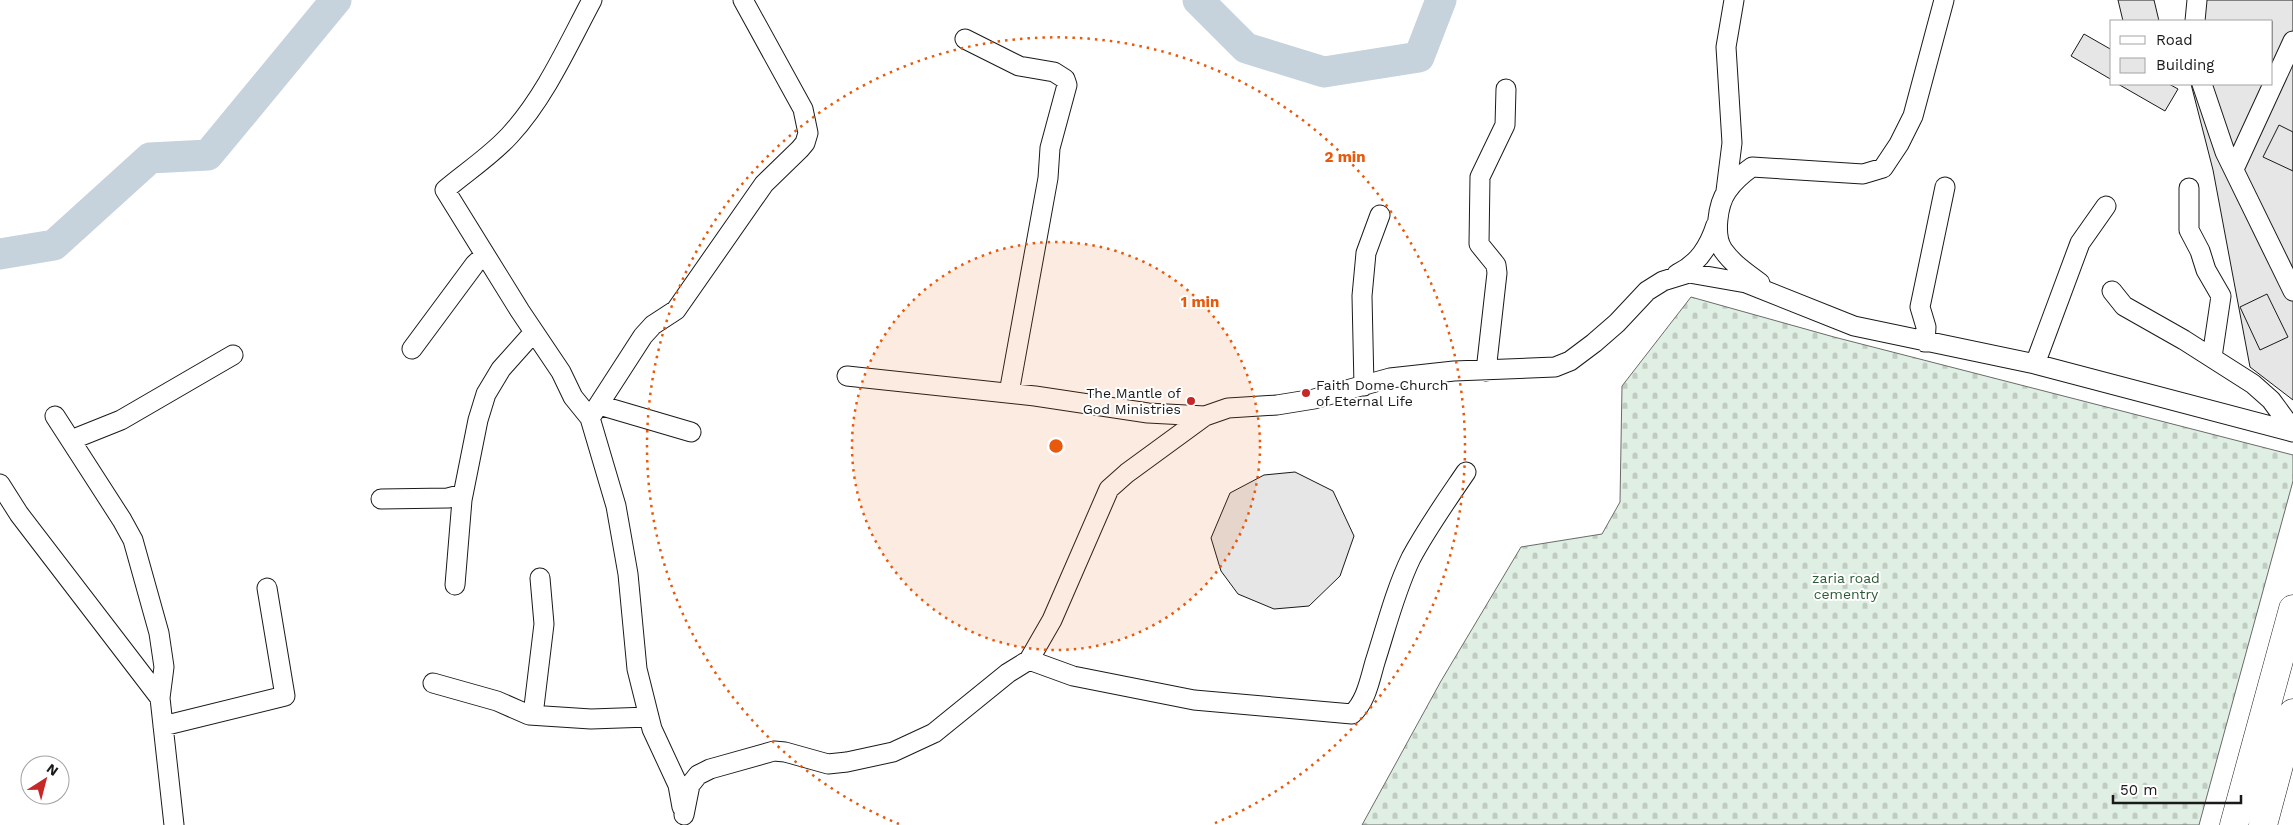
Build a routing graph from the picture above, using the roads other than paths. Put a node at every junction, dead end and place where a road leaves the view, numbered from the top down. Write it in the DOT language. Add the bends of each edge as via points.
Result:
graph roads {
  1 [pos="592,0"];
  2 [pos="743,0"];
  3 [pos="1734,0"];
  4 [pos="1944,0"];
  5 [pos="2197,0"];
  6 [pos="2195,20"];
  7 [pos="965,39"];
  8 [pos="2293,40"];
  9 [pos="2273,84"];
  10 [pos="2202,85"];
  11 [pos="2273,85"];
  12 [pos="1506,89"];
  13 [pos="2234,170"];
  14 [pos="1945,187"];
  15 [pos="2189,188"];
  16 [pos="1726,192"];
  17 [pos="2106,206"];
  18 [pos="1380,215"];
  19 [pos="1718,219"];
  20 [pos="485,255"];
  21 [pos="1663,282"];
  22 [pos="2112,291"];
  23 [pos="2293,291"];
  24 [pos="1775,294"];
  25 [pos="534,332"];
  26 [pos="1925,342"];
  27 [pos="412,349"];
  28 [pos="233,355"];
  29 [pos="2212,357"];
  30 [pos="2035,364"];
  31 [pos="1486,371"];
  32 [pos="847,376"];
  33 [pos="1364,386"];
  34 [pos="1009,393"];
  35 [pos="594,412"];
  36 [pos="55,416"];
  37 [pos="1205,416"];
  38 [pos="2293,431"];
  39 [pos="691,432"];
  40 [pos="71,440"];
  41 [pos="1466,472"];
  42 [pos="0,484"];
  43 [pos="463,494"];
  44 [pos="380,499"];
  45 [pos="540,578"];
  46 [pos="455,586"];
  47 [pos="267,588"];
  48 [pos="2293,609"];
  49 [pos="1029,660"];
  50 [pos="432,683"];
  51 [pos="160,698"];
  52 [pos="2293,713"];
  53 [pos="533,715"];
  54 [pos="649,717"];
  55 [pos="163,726"];
  56 [pos="685,820"];
  57 [pos="174,825"];
  58 [pos="2234,825"];
  59 [pos="2264,825"];
  1 -- 20 [label="street" via="560,61 525,117 509,136 445,190"];
  2 -- 35 [label="street" via="803,109 808,133 805,143 764,184 676,310 652,325"];
  3 -- 16 [label="street" via="1726,47 1732,143"];
  4 -- 16 [label="street" via="1913,116 1900,144 1882,168 1863,174 1752,167 1739,176"];
  5 -- 6 [label="street"];
  7 -- 34 [label="street" via="1018,66 1054,72 1067,85 1050,148 1048,178"];
  8 -- 9 [label="street"];
  10 -- 13 [label="street"];
  11 -- 13 [label="street"];
  12 -- 31 [label="street" via="1505,125 1480,178 1480,244 1496,265 1497,273"];
  13 -- 23 [label="street"];
  14 -- 26 [label="street" via="1920,307 1926,328"];
  15 -- 29 [label="street" via="2189,230 2221,296"];
  16 -- 19 [label="street"];
  17 -- 30 [label="street" via="2080,243"];
  18 -- 33 [label="street" via="1366,253 1362,296"];
  19 -- 21 [label="street" via="1707,249 1687,269"];
  19 -- 24 [label="street" via="1718,238 1722,248 1739,267"];
  20 -- 25 [label="street"];
  20 -- 27 [label="street"];
  21 -- 24 [label="street" via="1689,273 1746,282"];
  21 -- 31 [label="street" via="1647,291 1617,323 1570,361 1555,367"];
  22 -- 29 [label="street" via="2124,306 2136,314"];
  24 -- 26 [label="street" via="1854,326"];
  25 -- 35 [label="street" via="561,372 573,397"];
  25 -- 43 [label="street" via="501,369 486,394"];
  26 -- 30 [label="street"];
  28 -- 40 [label="street" via="121,420"];
  29 -- 38 [label="street" via="2253,384"];
  30 -- 38 [label="street"];
  31 -- 33 [label="street" via="1390,378"];
  32 -- 34 [label="street"];
  33 -- 37 [label="street" via="1277,405 1228,408"];
  34 -- 37 [label="street" via="1148,413"];
  35 -- 39 [label="street"];
  35 -- 54 [label="street" via="616,506 628,574 636,670"];
  36 -- 40 [label="street"];
  37 -- 49 [label="street" via="1109,489 1056,612"];
  40 -- 51 [label="street" via="133,540 159,633 164,667"];
  41 -- 49 [label="street" via="1425,533 1408,565 1366,692 1352,714 1194,700 1073,676"];
  42 -- 51 [label="street" via="19,514"];
  43 -- 44 [label="street" via="448,498"];
  43 -- 46 [label="street"];
  45 -- 53 [label="street" via="544,624"];
  47 -- 55 [label="street" via="285,696"];
  48 -- 58 [label="highway"];
  49 -- 56 [label="street" via="934,733 893,752 828,764 774,751 710,769 698,775 690,785"];
  50 -- 53 [label="street"];
  51 -- 55 [label="street"];
  52 -- 59 [label="highway"];
  53 -- 54 [label="street" via="591,719"];
  54 -- 56 [label="street" via="678,785"];
  55 -- 57 [label="street"];
}
